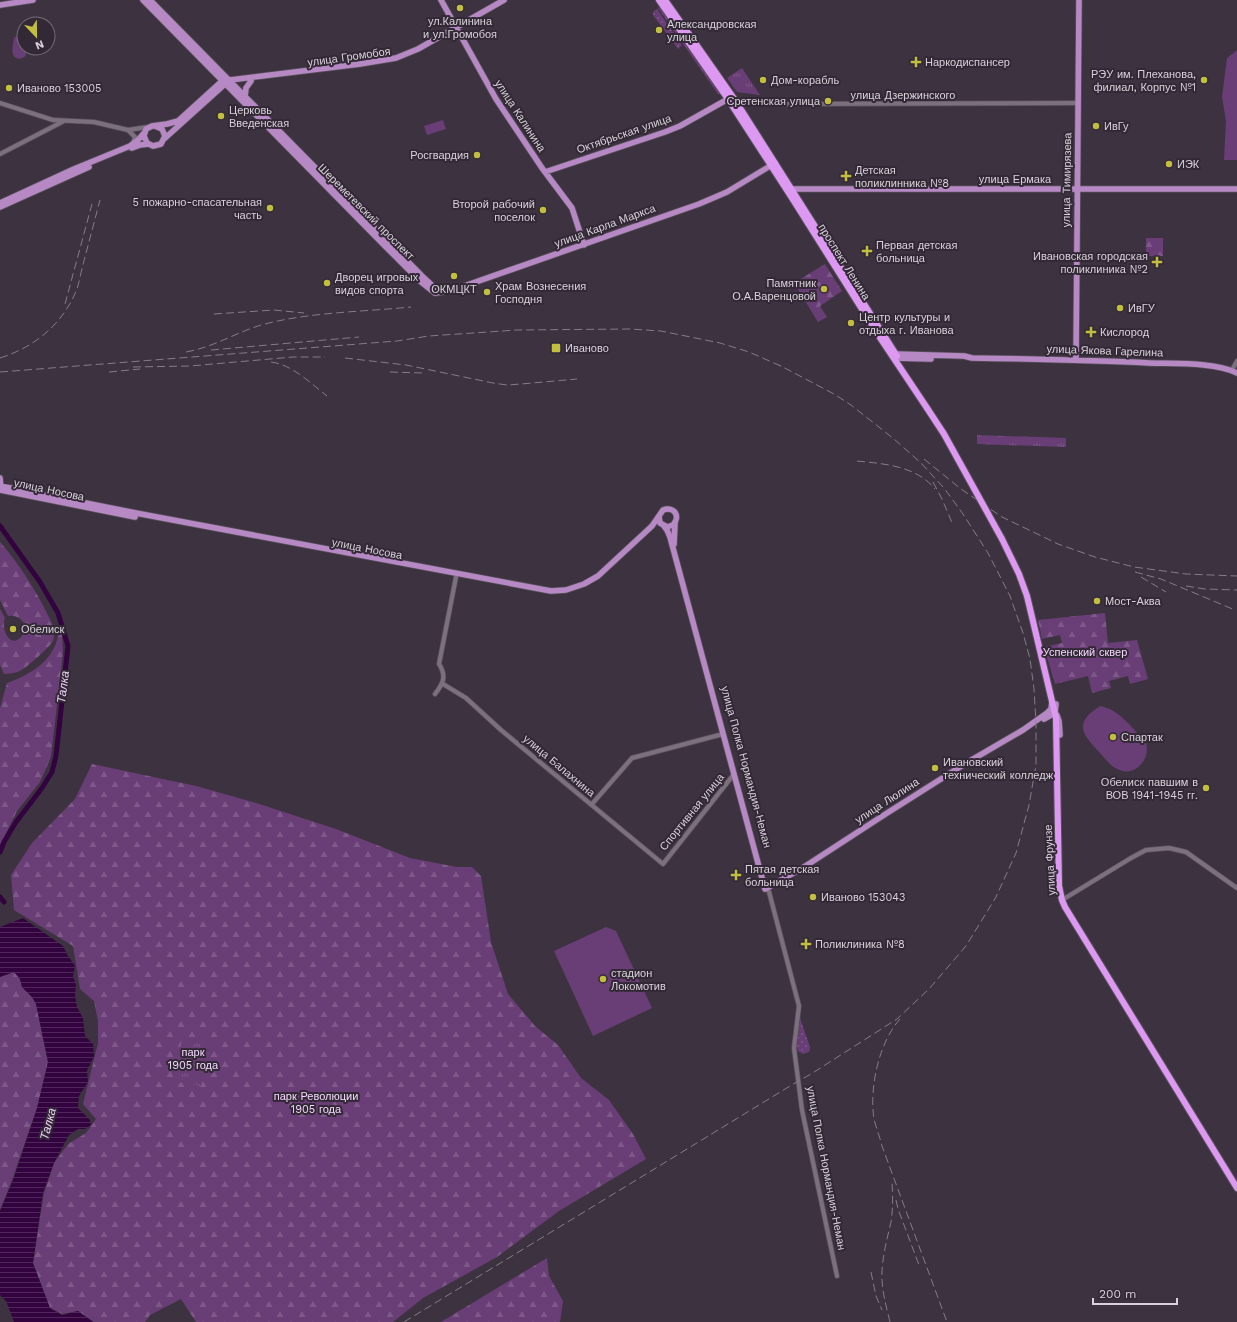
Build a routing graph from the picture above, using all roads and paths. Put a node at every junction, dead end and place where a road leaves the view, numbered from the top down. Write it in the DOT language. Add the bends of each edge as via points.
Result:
graph roads {
  1 [pos="33,0"];
  2 [pos="143,0"];
  3 [pos="150,0"];
  4 [pos="441,0"];
  5 [pos="504,0"];
  6 [pos="509,0"];
  7 [pos="659,0"];
  8 [pos="665,0"];
  9 [pos="1079,0"];
  10 [pos="0,5"];
  11 [pos="161,15"];
  12 [pos="456,28"];
  13 [pos="251,81"];
  14 [pos="227,82"];
  15 [pos="246,97"];
  16 [pos="728,99"];
  17 [pos="735,100"];
  18 [pos="0,103"];
  19 [pos="1078,103"];
  20 [pos="63,121"];
  21 [pos="154,126"];
  22 [pos="128,130"];
  23 [pos="164,139"];
  24 [pos="145,141"];
  25 [pos="286,142"];
  26 [pos="130,146"];
  27 [pos="0,154"];
  28 [pos="773,164"];
  29 [pos="74,171"];
  30 [pos="545,172"];
  31 [pos="789,189"];
  32 [pos="1237,189"];
  33 [pos="1077,190"];
  34 [pos="0,203"];
  35 [pos="0,208"];
  36 [pos="583,243"];
  37 [pos="435,291"];
  38 [pos="894,356"];
  39 [pos="1076,360"];
  40 [pos="1237,361"];
  41 [pos="1234,372"];
  42 [pos="0,478"];
  43 [pos="1,488"];
  44 [pos="659,517"];
  45 [pos="675,523"];
  46 [pos="664,526"];
  47 [pos="1003,538"];
  48 [pos="636,544"];
  49 [pos="456,575"];
  50 [pos="699,642"];
  51 [pos="443,684"];
  52 [pos="435,694"];
  53 [pos="1054,703"];
  54 [pos="1052,712"];
  55 [pos="1042,719"];
  56 [pos="1036,722"];
  57 [pos="725,734"];
  58 [pos="1058,735"];
  59 [pos="736,774"];
  60 [pos="592,804"];
  61 [pos="663,864"];
  62 [pos="765,876"];
  63 [pos="789,876"];
  64 [pos="777,883"];
  65 [pos="1237,888"];
  66 [pos="767,889"];
  67 [pos="1063,899"];
  68 [pos="1213,1146"];
  69 [pos="1237,1182"];
  70 [pos="1237,1188"];
  71 [pos="837,1276"];
  1 -- 10 [label="main road"];
  2 -- 11 [label="main road, Шереметевский проспект"];
  3 -- 11 [label="main road, Шереметевский проспект"];
  4 -- 12 [label="main road, улица Калинина"];
  5 -- 12 [label="main road, улица Громобоя"];
  6 -- 12 [label="main road, улица Громобоя"];
  7 -- 16 [label="highway, проспект Ленина"];
  8 -- 17 [label="highway, проспект Ленина"];
  9 -- 19 [label="main road, улица Тимирязева"];
  11 -- 14 [label="main road, Шереметевский проспект"];
  12 -- 13 [label="main road, улица Громобоя" via="420,51 398,60"];
  12 -- 14 [label="main road, улица Громобоя" via="418,49 388,60"];
  12 -- 30 [label="main road, улица Калинина" via="496,99"];
  13 -- 14 [label="main road, улица Громобоя"];
  13 -- 15 [label="main road" via="246,88"];
  14 -- 15 [label="main road, Шереметевский проспект"];
  14 -- 21 [label="main road" via="178,121"];
  14 -- 23 [label="main road"];
  14 -- 25 [label="main road, Шереметевский проспект"];
  15 -- 25 [label="main road, Шереметевский проспект"];
  16 -- 17 [label="street, улица Дзержинского"];
  16 -- 28 [label="highway, проспект Ленина"];
  16 -- 30 [label="main road, Октябрьская улица" via="670,130"];
  17 -- 19 [label="street, улица Дзержинского" via="778,104"];
  17 -- 28 [label="highway, проспект Ленина"];
  18 -- 20 [label="street" via="45,118"];
  19 -- 33 [label="main road, улица Тимирязева"];
  20 -- 22 [label="street" via="94,122"];
  20 -- 27 [label="street"];
  21 -- 22 [label="street"];
  21 -- 23 [label="main road" via="164,131"];
  21 -- 24 [label="main road" via="145,131"];
  22 -- 24 [label="street"];
  22 -- 26 [label="street" via="135,137"];
  23 -- 24 [label="main road" via="157,146 151,146"];
  24 -- 26 [label="main road"];
  24 -- 29 [label="main road"];
  25 -- 37 [label="main road, Шереметевский проспект"];
  26 -- 29 [label="main road"];
  28 -- 31 [label="highway, проспект Ленина"];
  28 -- 36 [label="main road, улица Карла Маркса" via="710,200"];
  29 -- 34 [label="main road"];
  29 -- 35 [label="main road"];
  30 -- 36 [label="main road, улица Калинина" via="572,208"];
  31 -- 33 [label="main road, улица Ермака"];
  31 -- 38 [label="highway, проспект Ленина"];
  32 -- 33 [label="main road, улица Ермака"];
  33 -- 39 [label="main road, улица Тимирязева"];
  36 -- 37 [label="main road, улица Карла Маркса"];
  38 -- 39 [label="main road, улица Якова Гарелина"];
  38 -- 47 [label="highway, проспект Ленина, bridge" via="946,433"];
  39 -- 41 [label="main road, улица Якова Гарелина" via="1213,366"];
  40 -- 41 [label="street"];
  42 -- 43 [label="main road"];
  43 -- 49 [label="main road, улица Носова"];
  44 -- 45 [label="main road" via="663,510 671,509 676,514"];
  44 -- 46 [label="main road" via="660,523"];
  44 -- 48 [label="main road, улица Носова"];
  45 -- 46 [label="main road"];
  45 -- 50 [label="main road, улица Полка Нормандия-Неман" via="673,542"];
  46 -- 48 [label="main road, улица Носова" via="655,528"];
  46 -- 50 [label="main road, улица Полка Нормандия-Неман" via="670,538"];
  47 -- 53 [label="highway, улица Фрунзе" via="1024,578"];
  48 -- 49 [label="main road, улица Носова" via="609,570 584,584 566,590 536,590"];
  49 -- 51 [label="street" via="439,664 443,669"];
  50 -- 57 [label="main road, улица Полка Нормандия-Неман"];
  51 -- 52 [label="street"];
  51 -- 60 [label="street, улица Балахнина" via="466,698"];
  53 -- 54 [label="highway, улица Фрунзе"];
  53 -- 58 [label="highway, улица Фрунзе" via="1059,717"];
  54 -- 55 [label="main road"];
  54 -- 56 [label="main road, улица Люлина"];
  54 -- 58 [label="highway, улица Фрунзе"];
  55 -- 56 [label="main road"];
  55 -- 58 [label="main road" via="1053,722"];
  56 -- 63 [label="main road, улица Люлина"];
  57 -- 59 [label="main road, улица Полка Нормандия-Неман"];
  57 -- 60 [label="street" via="632,758"];
  58 -- 67 [label="highway, улица Фрунзе" via="1059,886"];
  59 -- 61 [label="street, Спортивная улица"];
  59 -- 62 [label="main road, улица Полка Нормандия-Неман"];
  59 -- 66 [label="main road, улица Полка Нормандия-Неман"];
  60 -- 61 [label="street, улица Балахнина"];
  62 -- 64 [label="main road" via="768,881"];
  62 -- 66 [label="main road, улица Полка Нормандия-Неман"];
  63 -- 64 [label="main road, улица Люлина"];
  63 -- 66 [label="main road, улица Люлина"];
  64 -- 66 [label="main road, улица Люлина"];
  65 -- 67 [label="street" via="1181,850 1169,848 1146,850"];
  66 -- 71 [label="street, улица Полка Нормандия-Неман" via="799,1006 794,1048 802,1110"];
  67 -- 68 [label="highway, улица Фрунзе" via="1065,907"];
  68 -- 69 [label="highway, улица Фрунзе"];
  68 -- 70 [label="highway, улица Фрунзе"];
}
